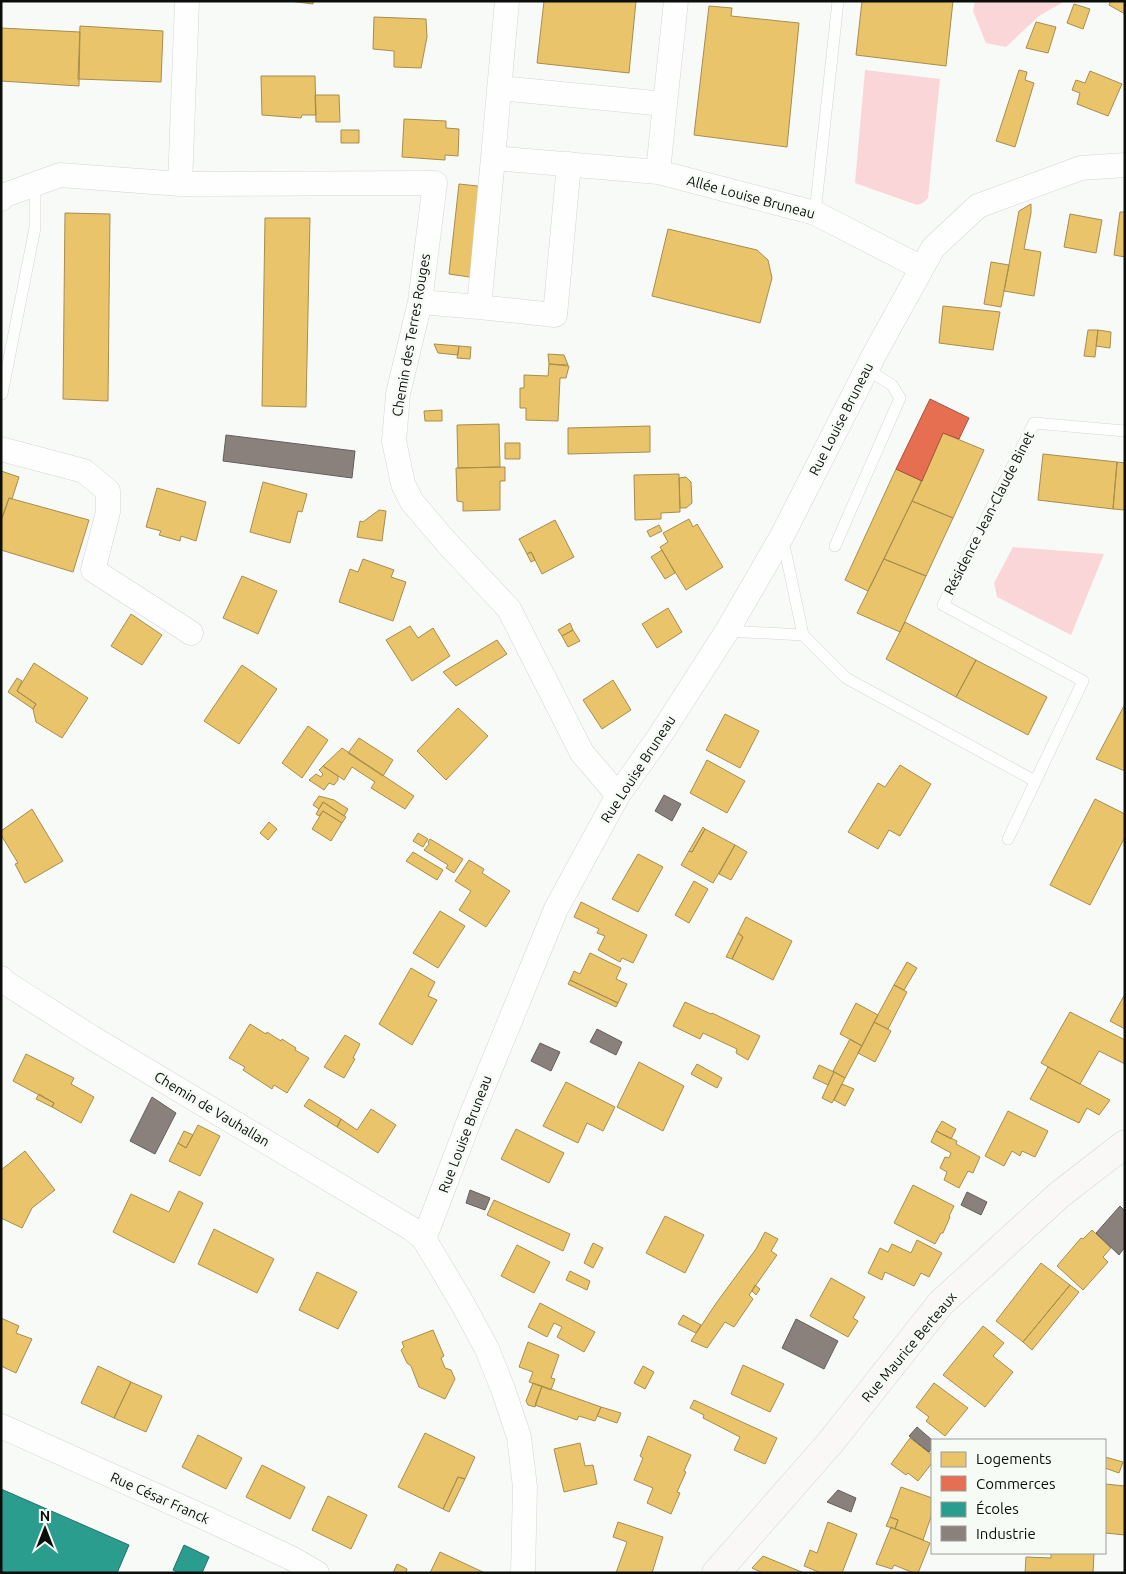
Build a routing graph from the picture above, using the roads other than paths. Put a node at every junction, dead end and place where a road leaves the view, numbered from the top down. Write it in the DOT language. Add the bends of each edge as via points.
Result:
graph roads {
  1 [pos="187,1"];
  2 [pos="507,1"];
  3 [pos="676,1"];
  4 [pos="838,1"];
  5 [pos="500,88"];
  6 [pos="665,104"];
  7 [pos="493,158"];
  8 [pos="569,164"];
  9 [pos="1125,165"];
  10 [pos="658,172"];
  11 [pos="35,184"];
  12 [pos="180,184"];
  13 [pos="1,198"];
  14 [pos="815,213"];
  15 [pos="922,268"];
  16 [pos="420,302"];
  17 [pos="479,308"];
  18 [pos="866,368"];
  19 [pos="2,394"];
  20 [pos="1125,430"];
  21 [pos="1,449"];
  22 [pos="782,536"];
  23 [pos="835,546"];
  24 [pos="727,631"];
  25 [pos="191,633"];
  26 [pos="803,635"];
  27 [pos="1036,780"];
  28 [pos="618,795"];
  29 [pos="1008,839"];
  30 [pos="1,978"];
  31 [pos="1125,1144"];
  32 [pos="424,1239"];
  33 [pos="1,1426"];
  34 [pos="318,1573"];
  35 [pos="523,1573"];
  36 [pos="716,1573"];
  1 -- 12 [label="street"];
  2 -- 5 [label="street"];
  3 -- 6 [label="street"];
  4 -- 14 [label="lane"];
  5 -- 6 [label="street"];
  5 -- 7 [label="street"];
  6 -- 10 [label="street"];
  7 -- 8 [label="street, Allée Louise Bruneau"];
  7 -- 17 [label="street"];
  8 -- 10 [label="street, Allée Louise Bruneau"];
  8 -- 17 [label="street" via="555,315"];
  9 -- 15 [label="street, Rue Louise Bruneau" via="1081,168 978,206 933,248"];
  10 -- 14 [label="street, Allée Louise Bruneau"];
  11 -- 12 [label="street, Chemin des Terres Rouges" via="60,175"];
  11 -- 13 [label="street, Chemin des Terres Rouges"];
  11 -- 19 [label="lane" via="35,228"];
  12 -- 16 [label="street, Chemin des Terres Rouges" via="435,183"];
  14 -- 15 [label="street, Allée Louise Bruneau"];
  15 -- 18 [label="street, Rue Louise Bruneau"];
  16 -- 17 [label="street"];
  16 -- 28 [label="street, Chemin des Terres Rouges" via="398,394 394,441 402,484 412,502 447,543 509,609 582,753"];
  18 -- 22 [label="street, Rue Louise Bruneau"];
  18 -- 23 [label="lane" via="892,385 900,398"];
  20 -- 27 [label="lane, Résidence Jean-Claude Binet" via="1034,423 942,605 1083,681"];
  21 -- 25 [label="street" via="84,471 108,491 108,512 93,570"];
  22 -- 24 [label="street, Rue Louise Bruneau"];
  22 -- 26 [label="lane"];
  24 -- 26 [label="lane"];
  24 -- 28 [label="street, Rue Louise Bruneau"];
  26 -- 27 [label="lane" via="846,678"];
  27 -- 29 [label="lane, Résidence Jean-Claude Binet"];
  28 -- 32 [label="street, Rue Louise Bruneau" via="556,909"];
  30 -- 32 [label="street, Chemin de Vauhallan" via="91,1037"];
  31 -- 36 [label="main road, Rue Maurice Berteaux" via="1059,1194 941,1303 830,1443"];
  32 -- 35 [label="street" via="487,1349 519,1437 525,1487"];
  33 -- 34 [label="street, Rue César Franck" via="210,1520"];
}
